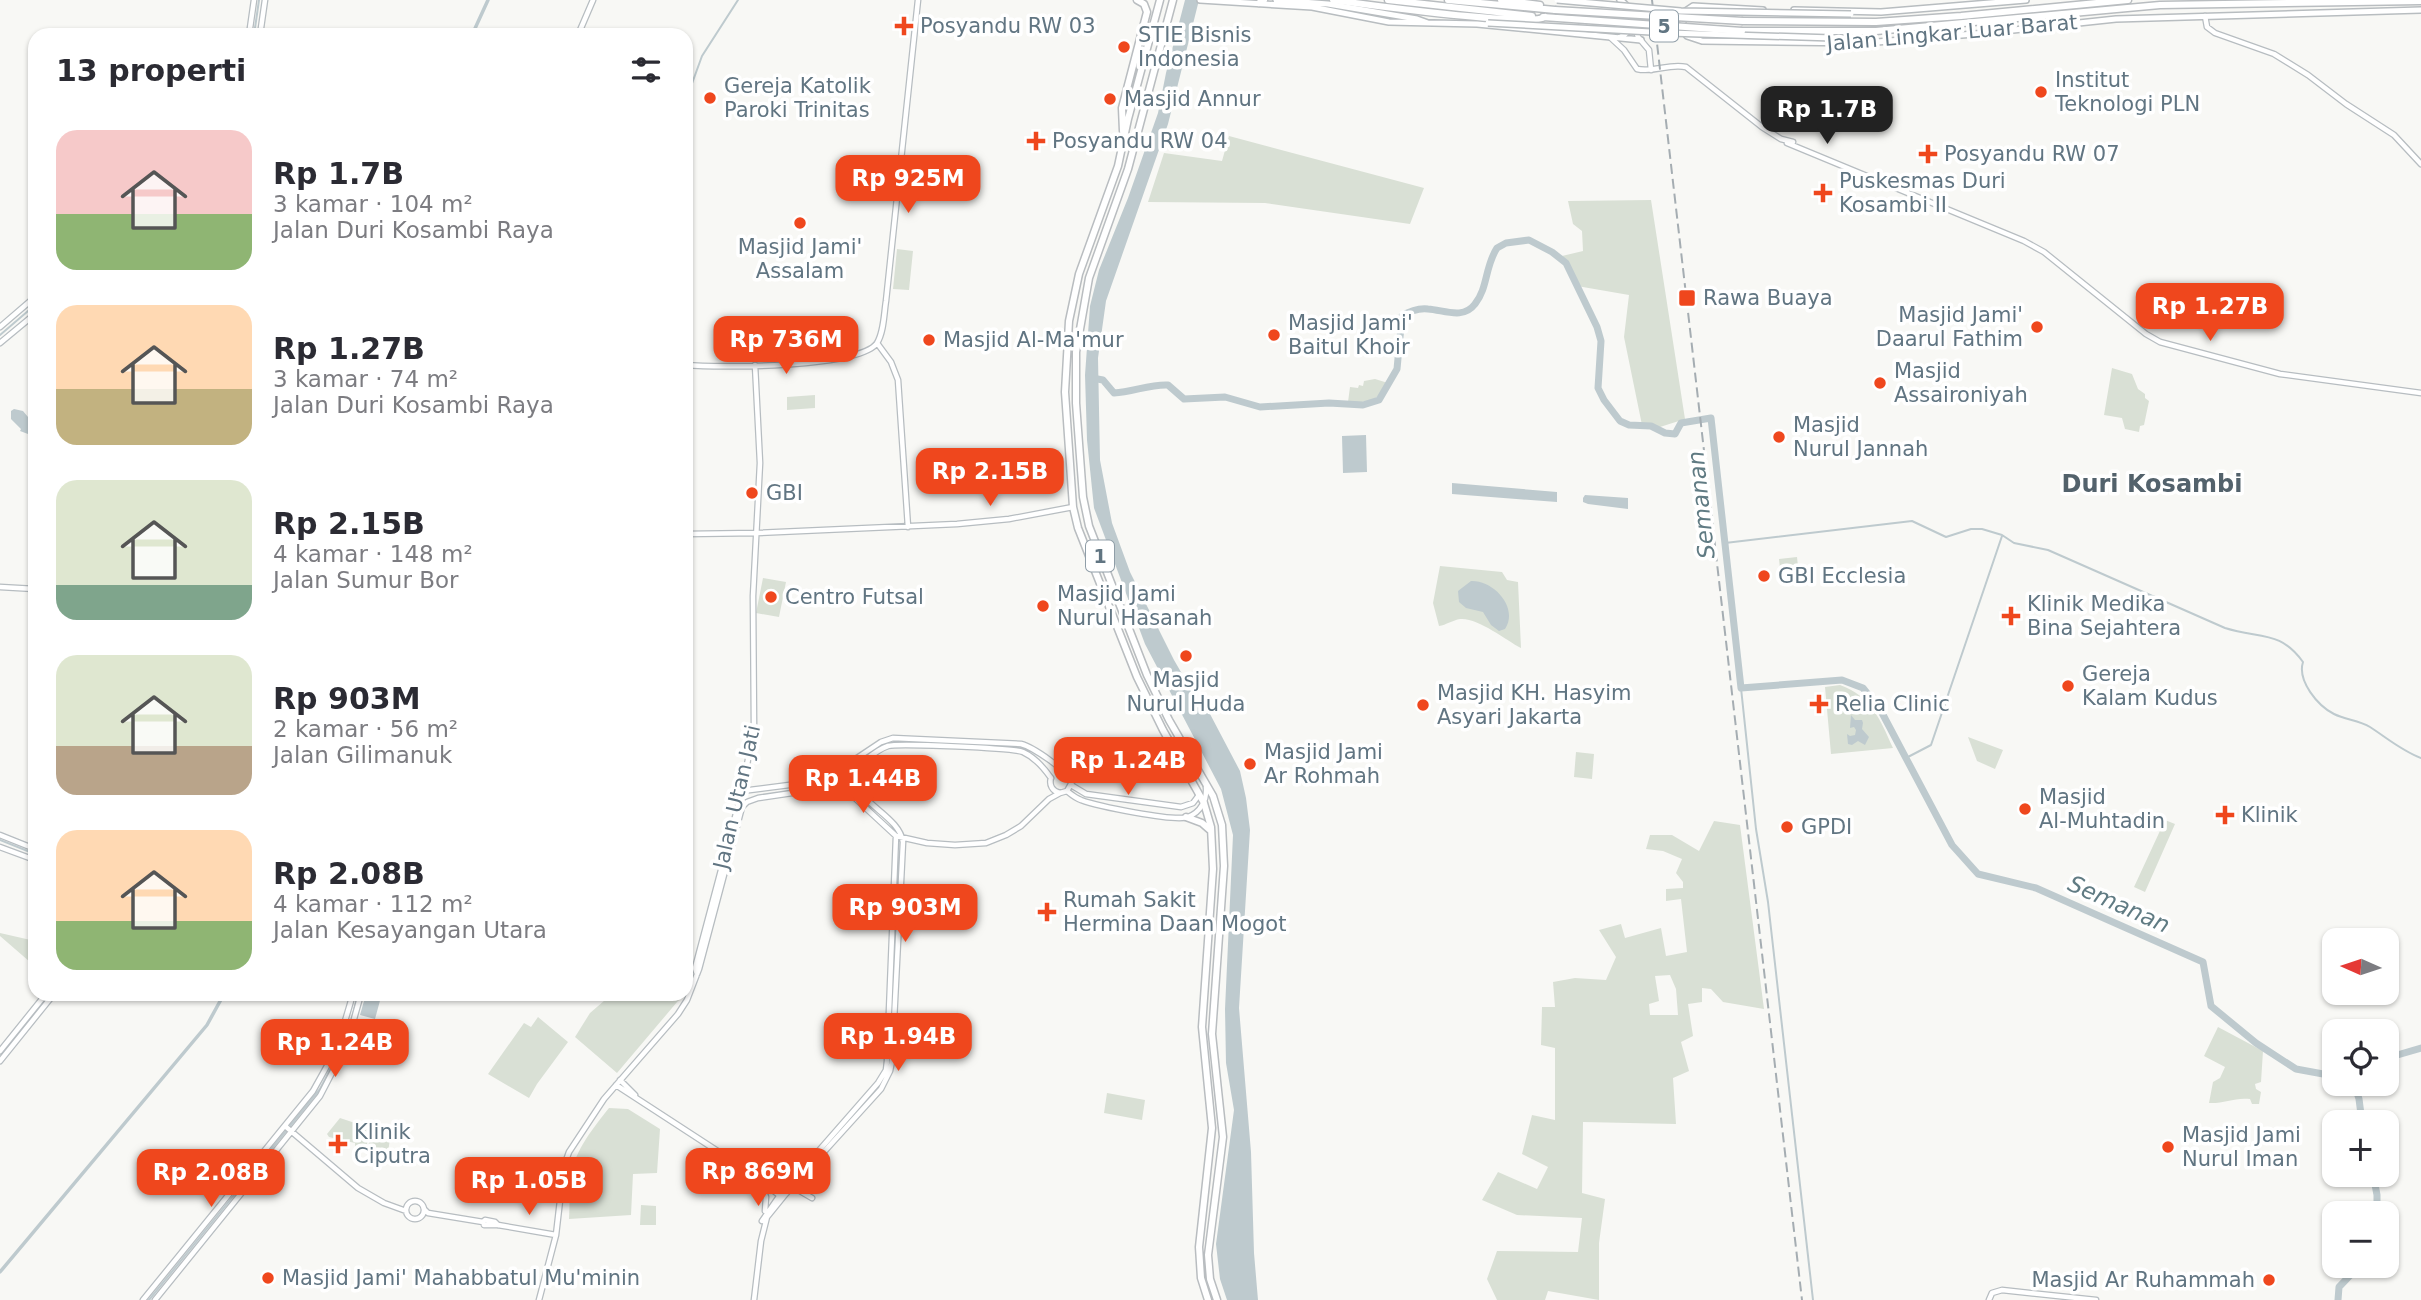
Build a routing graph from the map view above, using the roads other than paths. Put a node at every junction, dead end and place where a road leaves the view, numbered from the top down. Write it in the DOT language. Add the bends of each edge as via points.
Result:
graph roads {
  1 [pos="254,0"];
  2 [pos="265,0"];
  3 [pos="593,0"];
  4 [pos="918,0"];
  5 [pos="1137,0"];
  6 [pos="1160,0"];
  7 [pos="1173,0"];
  8 [pos="1202,0"];
  9 [pos="1276,0"];
  10 [pos="1333,0"];
  11 [pos="1388,0"];
  12 [pos="1448,0"];
  13 [pos="1501,0"];
  14 [pos="1557,0"];
  15 [pos="1620,0"];
  16 [pos="2026,0"];
  17 [pos="2128,0"];
  18 [pos="1221,1"];
  19 [pos="2421,1"];
  20 [pos="1261,2"];
  21 [pos="1555,10"];
  22 [pos="2421,10"];
  23 [pos="1860,12"];
  24 [pos="2204,16"];
  25 [pos="1545,17"];
  26 [pos="1633,20"];
  27 [pos="1429,23"];
  28 [pos="1478,24"];
  29 [pos="250,28"];
  30 [pos="261,28"];
  31 [pos="581,28"];
  32 [pos="1614,38"];
  33 [pos="1641,40"];
  34 [pos="1876,41"];
  35 [pos="1651,70"];
  36 [pos="1125,136"];
  37 [pos="2421,164"];
  38 [pos="28,304"];
  39 [pos="28,320"];
  40 [pos="0,327"];
  41 [pos="0,343"];
  42 [pos="877,343"];
  43 [pos="693,365"];
  44 [pos="755,366"];
  45 [pos="1075,384"];
  46 [pos="1065,385"];
  47 [pos="2421,393"];
  48 [pos="1073,507"];
  49 [pos="757,525"];
  50 [pos="908,527"];
  51 [pos="765,533"];
  52 [pos="693,534"];
  53 [pos="756,538"];
  54 [pos="0,587"];
  55 [pos="28,589"];
  56 [pos="1126,624"];
  57 [pos="1117,628"];
  58 [pos="1131,637"];
  59 [pos="1122,639"];
  60 [pos="851,762"];
  61 [pos="856,767"];
  62 [pos="1062,771"];
  63 [pos="836,774"];
  64 [pos="1051,778"];
  65 [pos="853,780"];
  66 [pos="845,782"];
  67 [pos="1205,783"];
  68 [pos="743,784"];
  69 [pos="1071,785"];
  70 [pos="818,789"];
  71 [pos="1053,789"];
  72 [pos="749,790"];
  73 [pos="742,791"];
  74 [pos="1067,791"];
  75 [pos="1060,793"];
  76 [pos="852,794"];
  77 [pos="1199,794"];
  78 [pos="1049,799"];
  79 [pos="1203,803"];
  80 [pos="1156,805"];
  81 [pos="1156,815"];
  82 [pos="1186,817"];
  83 [pos="0,835"];
  84 [pos="1213,835"];
  85 [pos="900,836"];
  86 [pos="28,846"];
  87 [pos="0,847"];
  88 [pos="28,857"];
  89 [pos="1209,927"];
  90 [pos="1219,928"];
  91 [pos="700,957"];
  92 [pos="693,984"];
  93 [pos="40,1001"];
  94 [pos="48,1001"];
  95 [pos="351,1001"];
  96 [pos="359,1001"];
  97 [pos="686,1001"];
  98 [pos="0,1051"];
  99 [pos="0,1060"];
  100 [pos="618,1083"];
  101 [pos="285,1126"];
  102 [pos="291,1132"];
  103 [pos="759,1179"];
  104 [pos="795,1184"];
  105 [pos="782,1195"];
  106 [pos="812,1198"];
  107 [pos="406,1209"];
  108 [pos="425,1212"];
  109 [pos="764,1216"];
  110 [pos="763,1224"];
  111 [pos="556,1235"];
  112 [pos="1208,1268"];
  113 [pos="1202,1280"];
  114 [pos="1212,1286"];
  115 [pos="143,1300"];
  116 [pos="155,1300"];
  117 [pos="539,1300"];
  118 [pos="752,1300"];
  119 [pos="1208,1300"];
  120 [pos="1217,1300"];
  121 [pos="1989,1300"];
  122 [pos="2095,1300"];
  1 -- 29 [label="main road"];
  2 -- 30 [label="main road"];
  3 -- 31 [label="main road"];
  4 -- 42 [label="main road" via="886,301"];
  5 -- 36 [label="highway" via="1147,12 1122,108"];
  6 -- 36 [label="highway, 1"];
  7 -- 45 [label="highway, 1" via="1128,169 1089,278 1078,331"];
  8 -- 18 [label="main road"];
  9 -- 27 [label="main road" via="1328,4"];
  10 -- 25 [label="highway, bridge" via="1498,19"];
  11 -- 25 [label="highway, 5"];
  12 -- 21 [label="highway, 5"];
  13 -- 21 [label="highway"];
  14 -- 23 [label="main road, bridge" via="1681,11"];
  15 -- 26 [label="main road"];
  16 -- 23 [label="main road, Jalan Lingkar Luar Barat"];
  17 -- 21 [label="highway, 5, bridge" via="1876,22 1690,20"];
  18 -- 20 [label="main road"];
  19 -- 25 [label="highway, 5, bridge" via="2160,5 1876,31 1729,30"];
  20 -- 27 [label="main road" via="1382,21"];
  22 -- 24 [label="main road, Jalan Lingkar Luar Barat"];
  23 -- 34 [label="main road, Jalan Lingkar Luar Barat" via="1698,5 1684,12 1682,30 1702,41"];
  24 -- 34 [label="main road, Jalan Lingkar Luar Barat" via="2105,20"];
  24 -- 37 [label="main road" via="2215,33 2260,47 2308,75 2394,135"];
  26 -- 32 [label="main road" via="1628,32"];
  26 -- 33 [label="main road"];
  27 -- 28 [label="main road"];
  28 -- 32 [label="main road"];
  28 -- 34 [label="main road, bridge"];
  32 -- 33 [label="main road"];
  32 -- 35 [label="main road" via="1637,69"];
  33 -- 35 [label="main road" via="1649,50"];
  35 -- 47 [label="main road" via="1686,67 1781,139 2036,247 2160,342 2280,374"];
  36 -- 46 [label="highway, 1" via="1076,286"];
  38 -- 40 [label="main road"];
  39 -- 41 [label="main road"];
  42 -- 44 [label="main road" via="851,357"];
  42 -- 50 [label="main road" via="898,380"];
  43 -- 44 [label="main road"];
  44 -- 49 [label="main road, Jalan Utan Jati" via="760,463"];
  45 -- 46 [label="highway"];
  45 -- 56 [label="highway, 1" via="1085,509"];
  46 -- 48 [label="highway, 1"];
  48 -- 50 [label="main road" via="1009,519"];
  48 -- 57 [label="highway, 1"];
  49 -- 51 [label="main road"];
  49 -- 53 [label="main road, Jalan Utan Jati"];
  50 -- 51 [label="main road"];
  51 -- 53 [label="main road"];
  52 -- 53 [label="main road"];
  53 -- 68 [label="main road, Jalan Utan Jati" via="755,718"];
  54 -- 55 [label="main road"];
  56 -- 57 [label="highway"];
  56 -- 58 [label="highway, 1"];
  57 -- 59 [label="highway, 1"];
  58 -- 59 [label="highway"];
  58 -- 67 [label="highway, 1" via="1157,697"];
  59 -- 77 [label="highway, 1" via="1163,730"];
  60 -- 61 [label="main road"];
  60 -- 62 [label="main road" via="893,738 975,741 1026,745"];
  60 -- 63 [label="main road" via="840,763"];
  61 -- 64 [label="main road" via="891,745 964,748 1023,752"];
  61 -- 65 [label="main road"];
  62 -- 64 [label="main road"];
  62 -- 69 [label="main road" via="1069,774"];
  63 -- 66 [label="main road"];
  63 -- 72 [label="main road" via="820,781"];
  64 -- 71 [label="main road"];
  65 -- 66 [label="main road"];
  65 -- 85 [label="main road" via="862,797 898,828"];
  66 -- 70 [label="main road"];
  66 -- 76 [label="main road"];
  67 -- 79 [label="main road"];
  67 -- 90 [label="highway, 1" via="1219,811 1223,833"];
  68 -- 72 [label="main road"];
  68 -- 73 [label="main road, Jalan Utan Jati"];
  69 -- 74 [label="main road"];
  69 -- 80 [label="main road" via="1086,794"];
  70 -- 76 [label="main road"];
  70 -- 91 [label="main road, Jalan Utan Jati" via="762,797 744,805"];
  71 -- 75 [label="main road"];
  71 -- 78 [label="main road"];
  72 -- 73 [label="main road"];
  73 -- 91 [label="main road, Jalan Utan Jati"];
  74 -- 75 [label="main road"];
  74 -- 81 [label="main road" via="1084,801"];
  75 -- 78 [label="main road"];
  76 -- 85 [label="main road"];
  77 -- 79 [label="highway, 1"];
  77 -- 80 [label="main road" via="1185,806"];
  78 -- 85 [label="main road" via="1021,826 986,844 927,843"];
  79 -- 82 [label="main road"];
  79 -- 84 [label="highway, 1"];
  80 -- 81 [label="main road"];
  81 -- 82 [label="main road"];
  82 -- 84 [label="highway" via="1206,825"];
  83 -- 86 [label="main road"];
  84 -- 89 [label="highway, 1"];
  85 -- 104 [label="main road" via="890,1071 881,1088"];
  85 -- 105 [label="main road" via="886,1070"];
  87 -- 88 [label="main road"];
  89 -- 90 [label="highway"];
  89 -- 113 [label="highway, 1" via="1202,1035 1212,1128 1199,1247"];
  90 -- 112 [label="highway, 1" via="1212,1034 1223,1137"];
  91 -- 92 [label="main road, Jalan Utan Jati"];
  93 -- 98 [label="main road"];
  94 -- 99 [label="main road"];
  95 -- 101 [label="main road" via="328,1065"];
  96 -- 102 [label="main road" via="342,1057 320,1096"];
  97 -- 100 [label="main road, Jalan Utan Jati"];
  100 -- 103 [label="main road"];
  100 -- 111 [label="main road, Jalan Utan Jati" via="589,1119 566,1160"];
  101 -- 102 [label="main road"];
  101 -- 115 [label="main road"];
  102 -- 107 [label="main road" via="358,1188"];
  102 -- 116 [label="main road"];
  103 -- 105 [label="main road"];
  103 -- 109 [label="main road" via="766,1196"];
  104 -- 105 [label="main road"];
  104 -- 106 [label="main road"];
  105 -- 109 [label="main road"];
  105 -- 110 [label="main road"];
  107 -- 108 [label="main road" via="413,1219"];
  107 -- 108 [label="main road" via="417,1201"];
  108 -- 111 [label="main road"];
  109 -- 110 [label="main road"];
  110 -- 118 [label="main road"];
  111 -- 117 [label="main road, Jalan Utan Jati"];
  112 -- 113 [label="highway"];
  112 -- 114 [label="highway, 1"];
  113 -- 114 [label="highway"];
  113 -- 119 [label="highway, 1"];
  114 -- 120 [label="highway, 1"];
  121 -- 122 [label="main road" via="1992,1293 2002,1290"];
}
